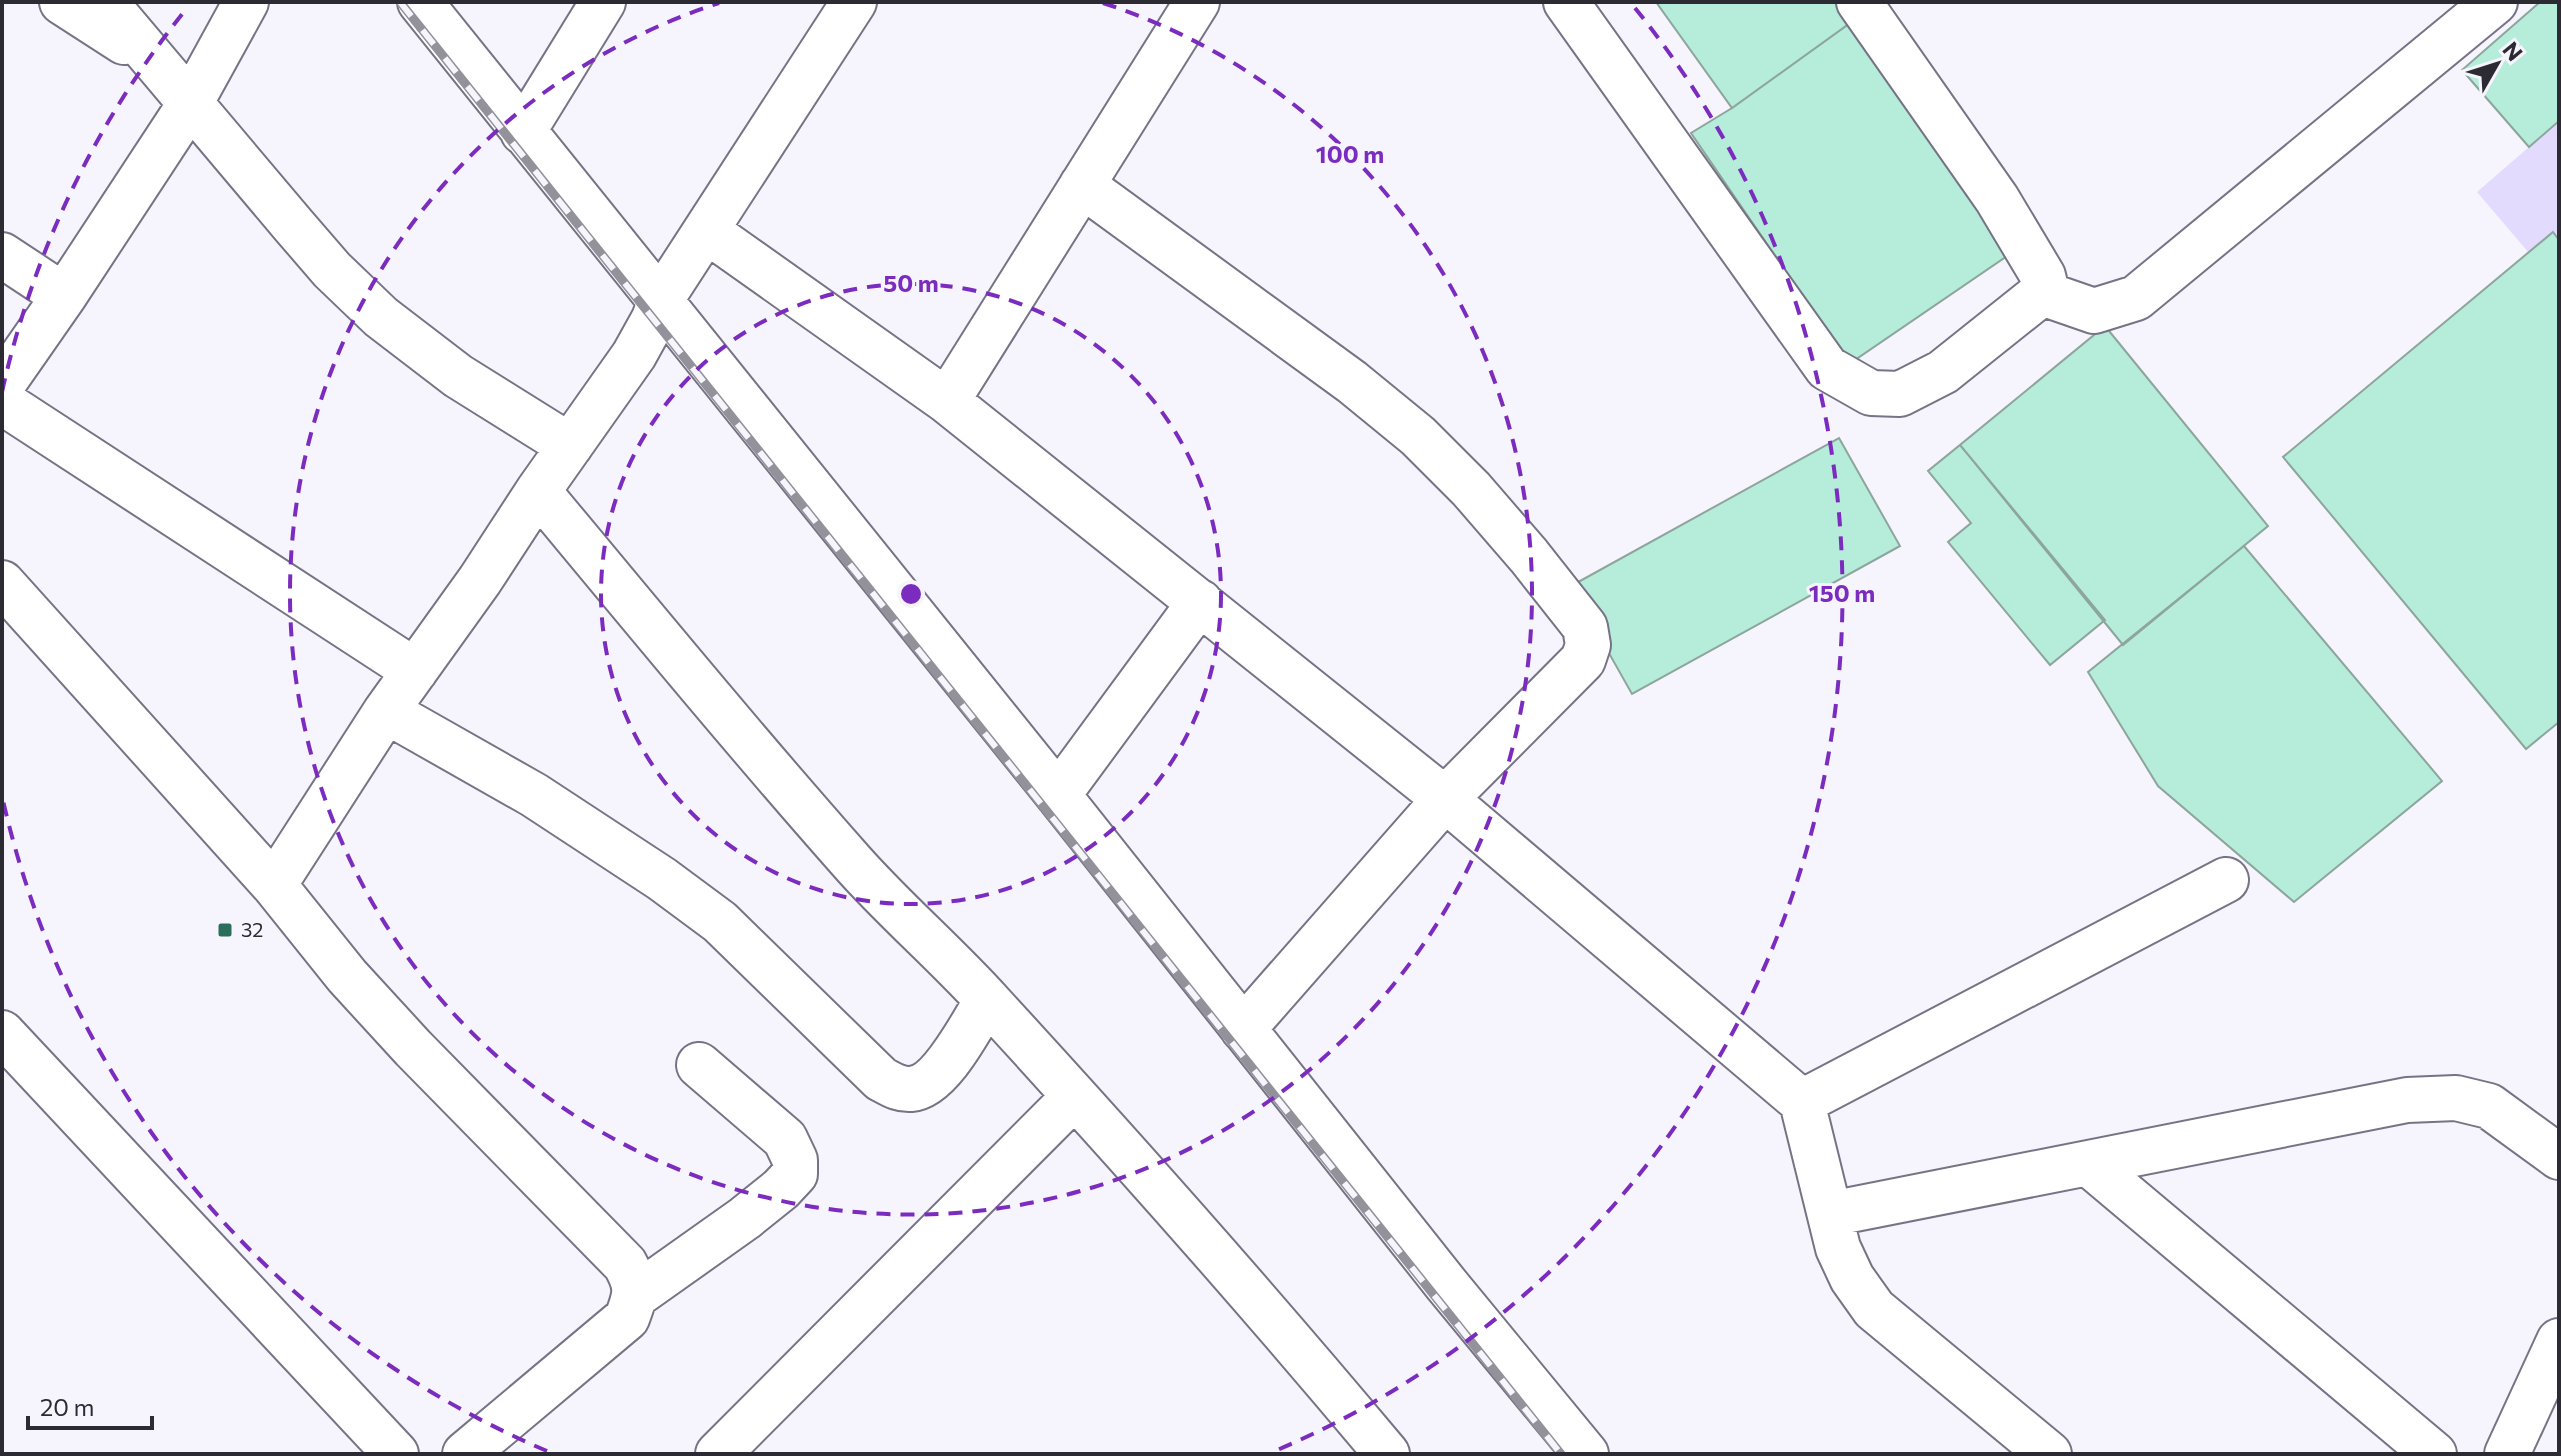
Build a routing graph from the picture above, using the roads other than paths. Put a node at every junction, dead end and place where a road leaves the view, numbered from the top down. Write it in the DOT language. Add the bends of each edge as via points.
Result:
graph roads {
  1 [pos="62,2"];
  2 [pos="105,2"];
  3 [pos="246,2"];
  4 [pos="420,2"];
  5 [pos="603,2"];
  6 [pos="854,2"];
  7 [pos="1197,2"];
  8 [pos="1566,2"];
  9 [pos="1859,2"];
  10 [pos="2495,2"];
  11 [pos="151,59"];
  12 [pos="190,104"];
  13 [pos="523,132"];
  14 [pos="1082,185"];
  15 [pos="707,231"];
  16 [pos="2,255"];
  17 [pos="2042,293"];
  18 [pos="64,296"];
  19 [pos="660,301"];
  20 [pos="2,385"];
  21 [pos="947,401"];
  22 [pos="2,402"];
  23 [pos="570,446"];
  24 [pos="538,491"];
  25 [pos="2,583"];
  26 [pos="1200,602"];
  27 [pos="415,671"];
  28 [pos="386,711"];
  29 [pos="1058,795"];
  30 [pos="1445,799"];
  31 [pos="2226,880"];
  32 [pos="274,885"];
  33 [pos="987,1000"];
  34 [pos="1243,1029"];
  35 [pos="10,1057"];
  36 [pos="699,1065"];
  37 [pos="1075,1096"];
  38 [pos="1802,1102"];
  39 [pos="2559,1157"];
  40 [pos="2089,1164"];
  41 [pos="1830,1214"];
  42 [pos="635,1296"];
  43 [pos="2559,1341"];
  44 [pos="1376,1450"];
  45 [pos="396,1454"];
  46 [pos="465,1454"];
  47 [pos="718,1454"];
  48 [pos="1586,1454"];
  49 [pos="2049,1454"];
  50 [pos="2434,1454"];
  51 [pos="2507,1454"];
  1 -- 11 [label="street"];
  2 -- 11 [label="street"];
  3 -- 12 [label="street"];
  4 -- 13 [label="street"];
  5 -- 13 [label="street"];
  6 -- 15 [label="street"];
  7 -- 14 [label="street"];
  8 -- 17 [label="street" via="1837,375 1871,393 1900,394 1943,372"];
  9 -- 17 [label="street" via="1997,199 2043,276"];
  10 -- 17 [label="street" via="2136,298 2094,311"];
  11 -- 12 [label="street"];
  12 -- 18 [label="street"];
  12 -- 23 [label="street" via="313,248 381,317 458,376"];
  13 -- 19 [label="street"];
  14 -- 21 [label="street"];
  14 -- 30 [label="street" via="1418,436 1491,511 1585,627 1588,645 1583,660"];
  15 -- 19 [label="street"];
  15 -- 21 [label="street"];
  16 -- 18 [label="street"];
  18 -- 20 [label="street"];
  19 -- 23 [label="street" via="634,355"];
  19 -- 29 [label="street"];
  21 -- 26 [label="street"];
  22 -- 27 [label="street"];
  23 -- 24 [label="street"];
  24 -- 27 [label="street"];
  24 -- 33 [label="street" via="853,863"];
  25 -- 32 [label="street"];
  26 -- 29 [label="street"];
  26 -- 30 [label="street"];
  27 -- 28 [label="street"];
  28 -- 32 [label="street"];
  28 -- 33 [label="street" via="534,795 662,879 720,922 894,1087 912,1089 928,1083"];
  29 -- 34 [label="street"];
  30 -- 34 [label="street"];
  30 -- 38 [label="street"];
  31 -- 38 [label="street"];
  32 -- 42 [label="street" via="413,1048 625,1264"];
  33 -- 37 [label="street"];
  34 -- 48 [label="street"];
  35 -- 45 [label="street"];
  36 -- 42 [label="street" via="785,1139 795,1174 745,1218"];
  37 -- 44 [label="street" via="1282,1328"];
  37 -- 47 [label="street"];
  38 -- 41 [label="street"];
  39 -- 40 [label="street" via="2489,1106 2456,1098 2407,1100"];
  40 -- 41 [label="street"];
  40 -- 50 [label="street"];
  41 -- 49 [label="street" via="1838,1248 1874,1309"];
  42 -- 46 [label="street" via="627,1318"];
  43 -- 51 [label="street"];
}
